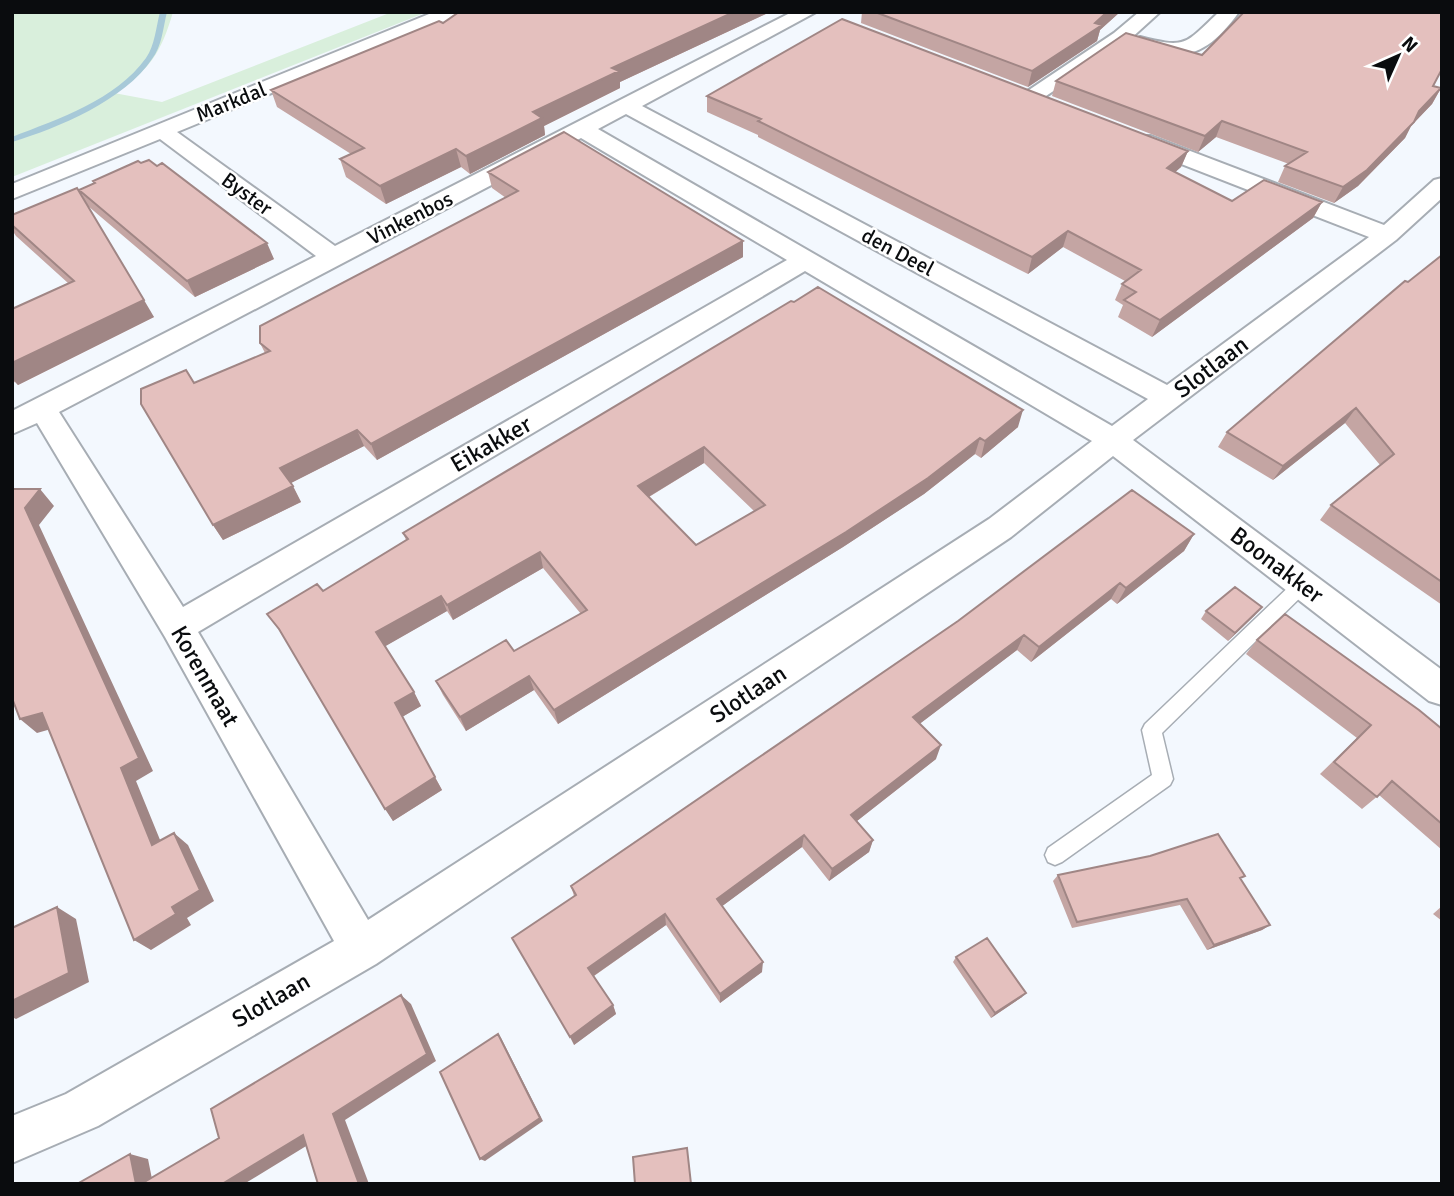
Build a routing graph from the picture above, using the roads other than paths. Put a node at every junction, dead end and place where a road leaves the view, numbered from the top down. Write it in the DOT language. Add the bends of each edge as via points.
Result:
graph roads {
  1 [pos="451,12"];
  2 [pos="807,12"];
  3 [pos="1151,12"];
  4 [pos="1230,12"];
  5 [pos="832,22"];
  6 [pos="1121,37"];
  7 [pos="1005,88"];
  8 [pos="1030,98"];
  9 [pos="627,106"];
  10 [pos="1056,108"];
  11 [pos="582,129"];
  12 [pos="161,130"];
  13 [pos="1119,132"];
  14 [pos="12,192"];
  15 [pos="1438,195"];
  16 [pos="1387,235"];
  17 [pos="334,257"];
  18 [pos="804,261"];
  19 [pos="1168,398"];
  20 [pos="27,416"];
  21 [pos="1113,440"];
  22 [pos="1303,584"];
  23 [pos="177,627"];
  24 [pos="1442,690"];
  25 [pos="1055,856"];
  26 [pos="361,948"];
  27 [pos="12,1140"];
  1 -- 12 [label="street, Markdal"];
  2 -- 5 [label="street"];
  2 -- 9 [label="street, Vinkenbos"];
  3 -- 6 [label="street"];
  4 -- 6 [label="street" via="1191,48 1180,51 1169,53"];
  6 -- 8 [label="street"];
  7 -- 8 [label="street"];
  8 -- 10 [label="street"];
  9 -- 11 [label="street, Vinkenbos"];
  9 -- 19 [label="street, den Deel"];
  11 -- 17 [label="street, Vinkenbos"];
  11 -- 18 [label="street"];
  12 -- 14 [label="street, Markdal"];
  12 -- 17 [label="street, Byster"];
  13 -- 16 [label="street"];
  15 -- 16 [label="street, Slotlaan"];
  16 -- 19 [label="street, Slotlaan"];
  17 -- 20 [label="street, Vinkenbos"];
  18 -- 21 [label="street"];
  18 -- 23 [label="street, Eikakker"];
  19 -- 21 [label="street, Slotlaan"];
  20 -- 23 [label="street, Korenmaat"];
  21 -- 22 [label="street, Boonakker"];
  21 -- 26 [label="street, Slotlaan" via="1000,528"];
  22 -- 24 [label="street, Boonakker"];
  22 -- 25 [label="lane" via="1152,730 1163,779"];
  23 -- 26 [label="street, Korenmaat"];
  26 -- 27 [label="street, Slotlaan" via="82,1110"];
}
